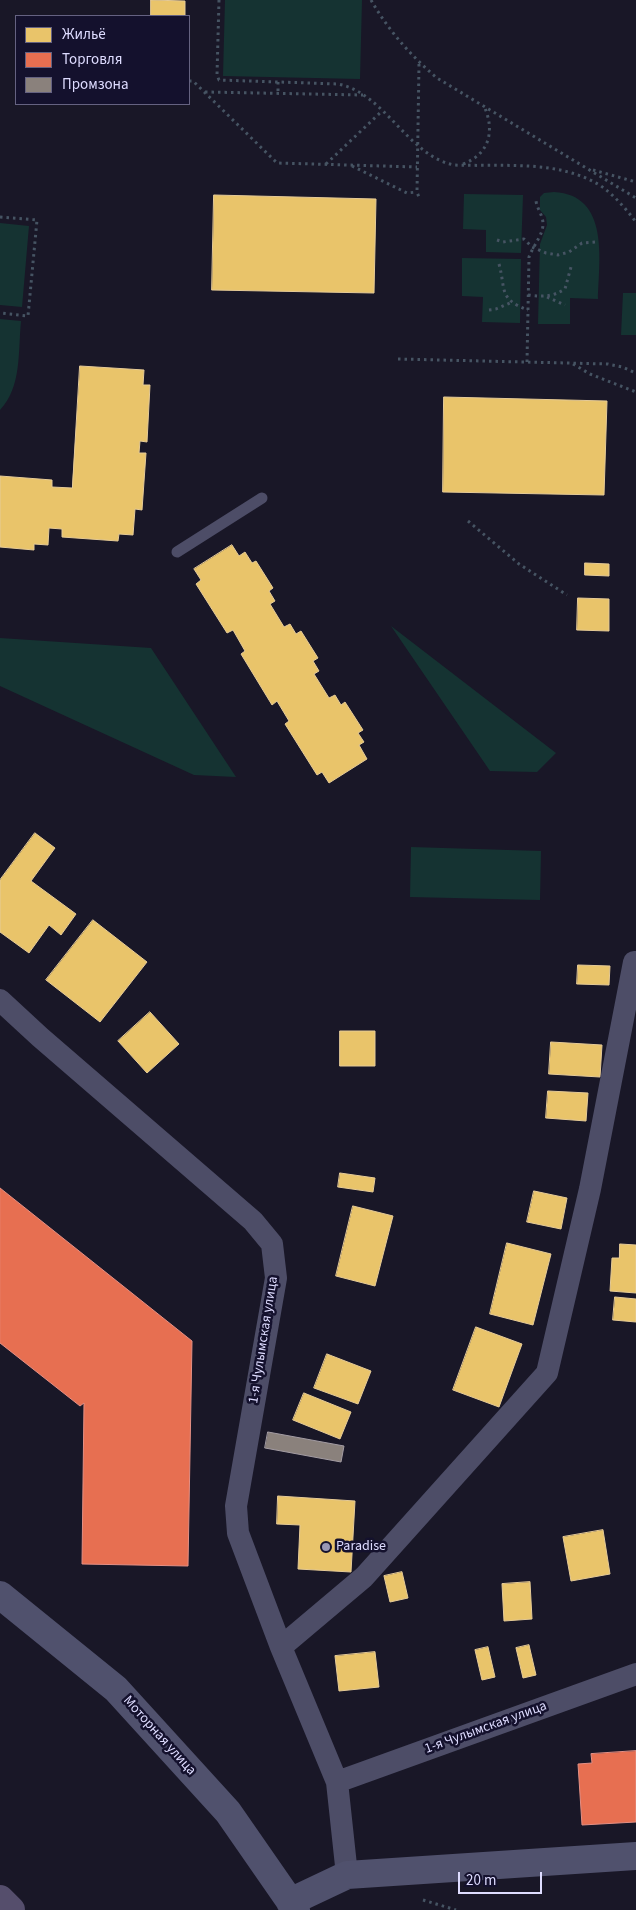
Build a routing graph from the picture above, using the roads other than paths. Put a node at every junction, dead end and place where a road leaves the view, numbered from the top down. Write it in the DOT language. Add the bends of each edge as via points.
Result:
graph roads {
  1 [pos="262,498"];
  2 [pos="177,552"];
  3 [pos="636,962"];
  4 [pos="0,1000"];
  5 [pos="0,1595"];
  6 [pos="281,1647"];
  7 [pos="636,1674"];
  8 [pos="337,1782"];
  9 [pos="636,1856"];
  10 [pos="347,1875"];
  11 [pos="0,1900"];
  12 [pos="293,1906"];
  13 [pos="11,1910"];
  1 -- 2 [label="lane"];
  3 -- 6 [label="street" via="590,1190 546,1373 364,1577"];
  4 -- 6 [label="street, 1-я Чулымская улица" via="253,1221 272,1244 276,1278 236,1506 238,1533"];
  5 -- 12 [label="street, Моторная улица" via="116,1689 228,1812"];
  6 -- 8 [label="street, 1-я Чулымская улица"];
  7 -- 8 [label="street, 1-я Чулымская улица"];
  8 -- 10 [label="street, 1-я Чулымская улица"];
  9 -- 10 [label="street"];
  10 -- 12 [label="street"];
  11 -- 13 [label="main road"];
}
